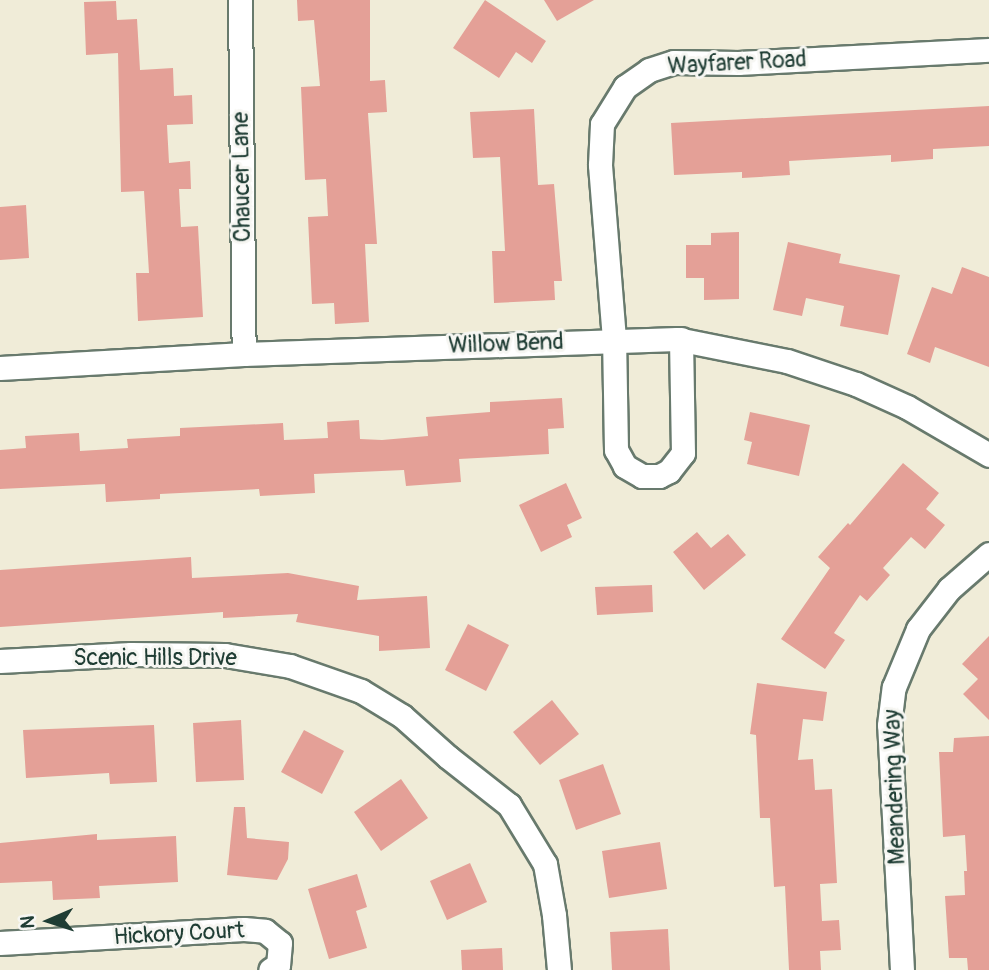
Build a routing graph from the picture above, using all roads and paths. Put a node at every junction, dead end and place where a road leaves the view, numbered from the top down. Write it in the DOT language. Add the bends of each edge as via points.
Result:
graph roads {
  1 [pos="240,0"];
  2 [pos="989,50"];
  3 [pos="614,339"];
  4 [pos="681,339"];
  5 [pos="244,354"];
  6 [pos="0,368"];
  7 [pos="989,455"];
  8 [pos="989,554"];
  9 [pos="0,661"];
  10 [pos="0,943"];
  11 [pos="270,970"];
  12 [pos="559,970"];
  13 [pos="902,970"];
  1 -- 5 [label="street, Chaucer Lane"];
  2 -- 3 [label="street, Wayfarer Road" via="674,62 632,80 615,98 599,139"];
  3 -- 4 [label="street, Willow Bend"];
  3 -- 4 [label="street, Wayfarer Road" via="616,450 632,472 652,477 669,471 682,453"];
  3 -- 5 [label="street, Willow Bend"];
  4 -- 7 [label="street, Willow Bend" via="787,361 856,384 908,407"];
  5 -- 6 [label="street, Willow Bend"];
  8 -- 13 [label="street, Meandering Way" via="949,589 918,629 894,687 889,725"];
  9 -- 12 [label="street, Scenic Hills Drive" via="225,654 290,666 361,691 402,716 509,805 545,863"];
  10 -- 11 [label="street, Hickory Court" via="265,931 280,943 278,965"];
}
